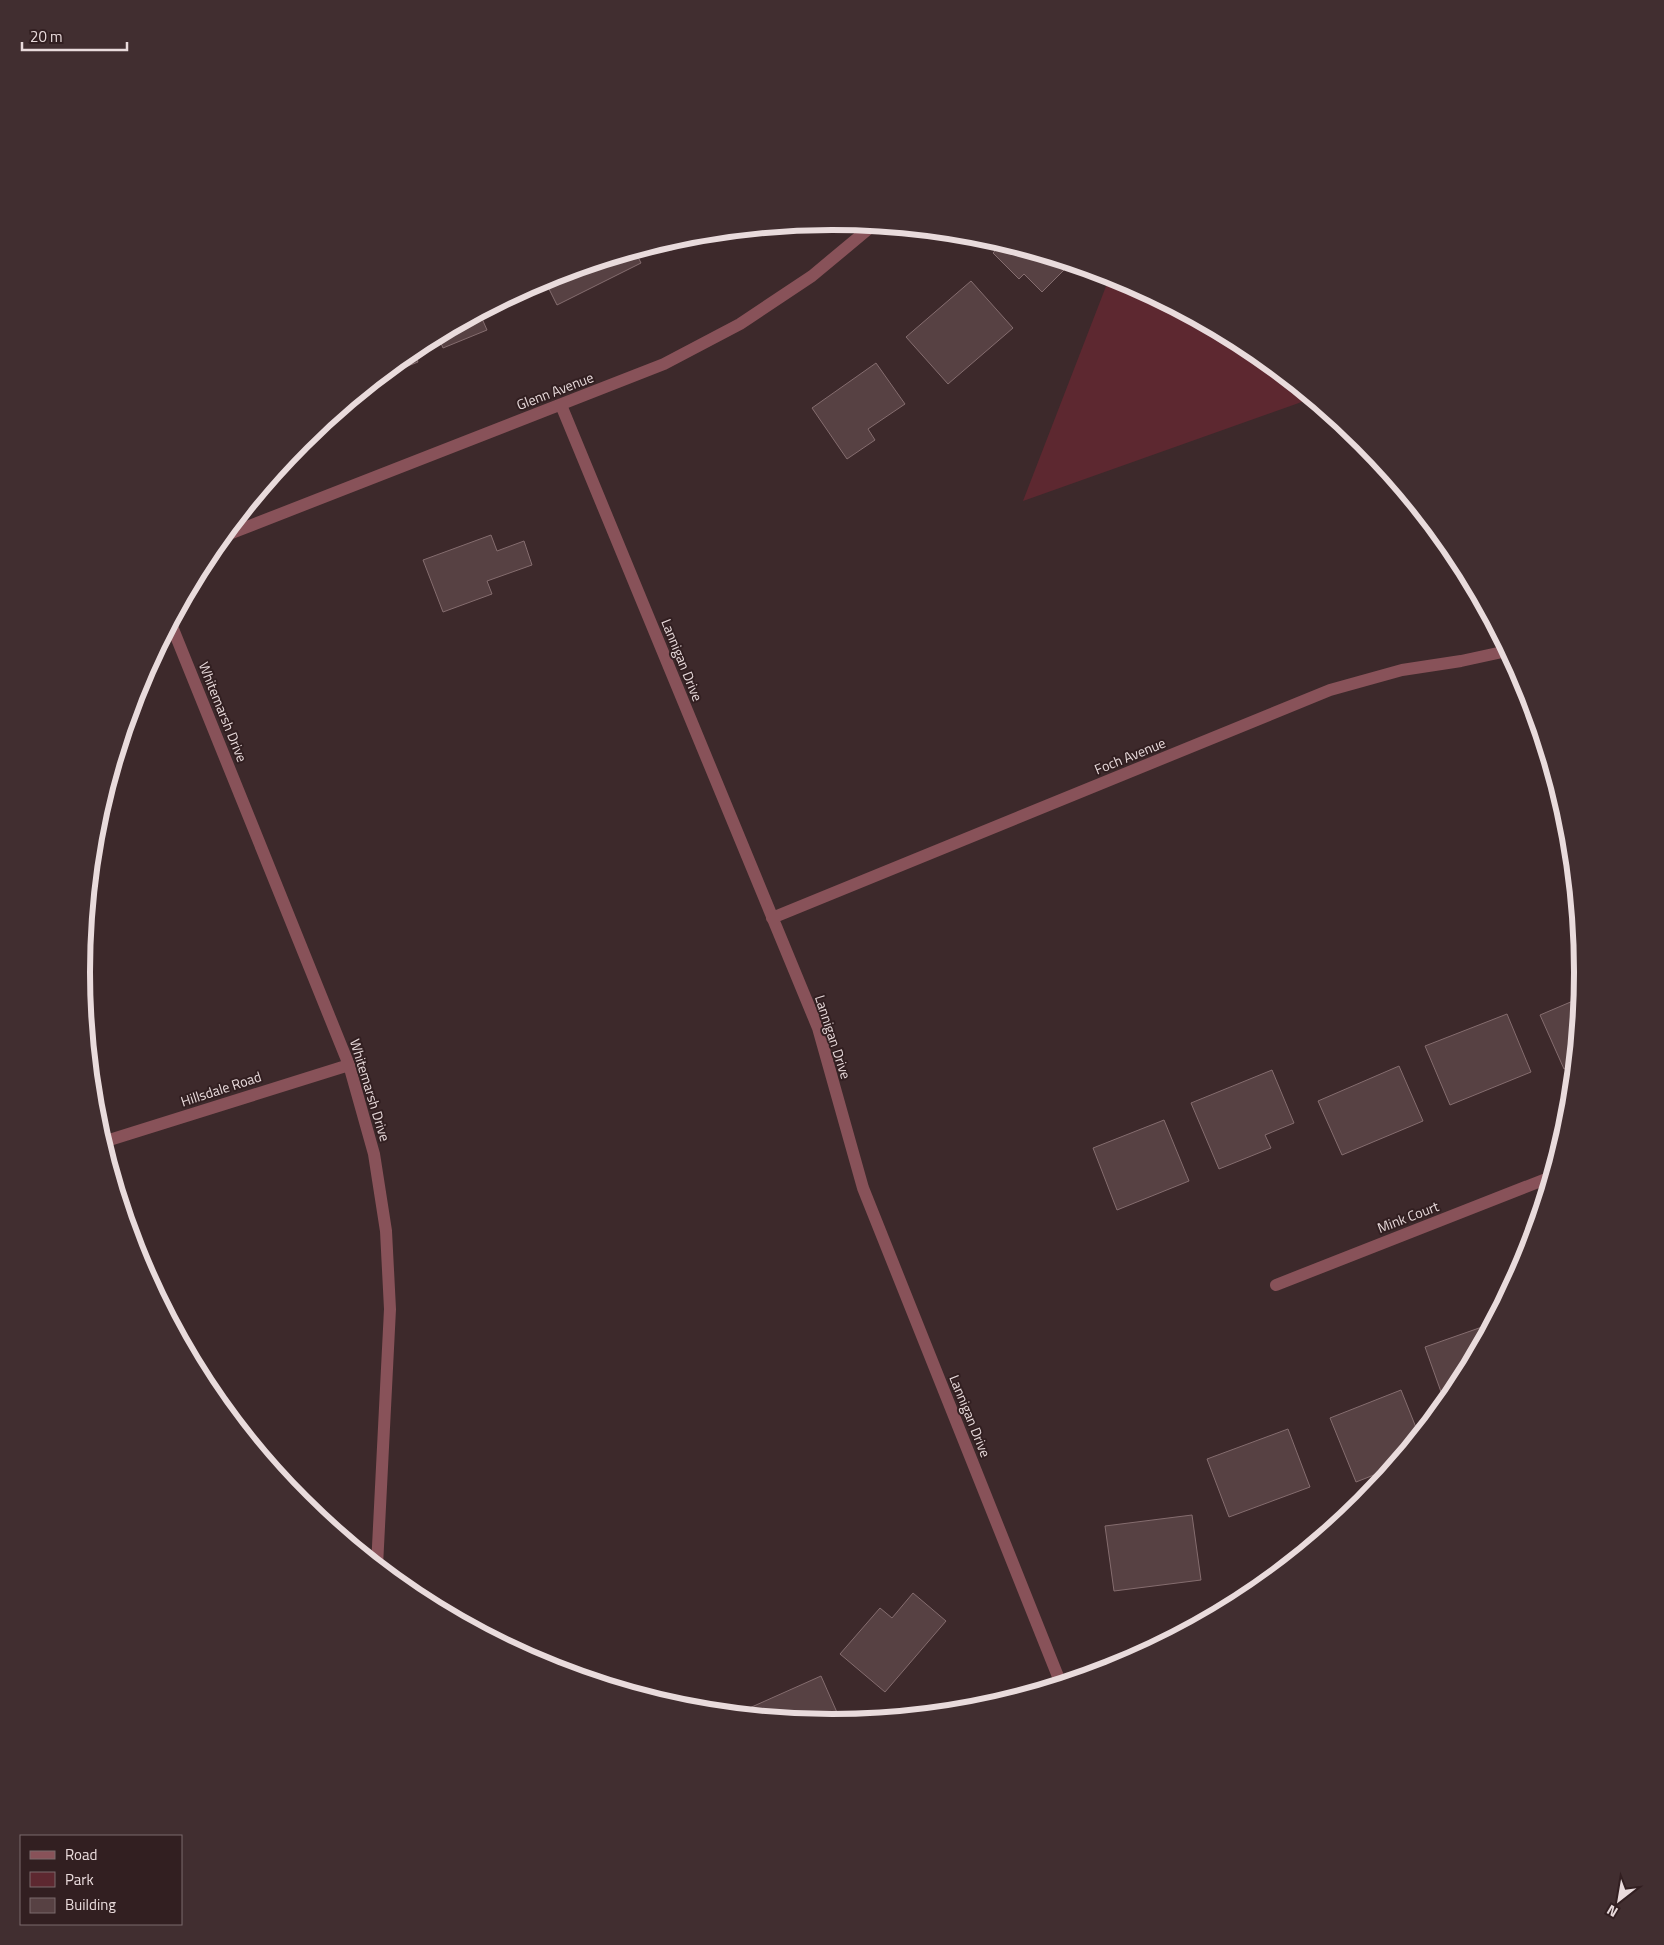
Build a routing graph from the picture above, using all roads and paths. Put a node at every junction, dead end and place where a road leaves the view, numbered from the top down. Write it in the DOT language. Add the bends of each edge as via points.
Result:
graph roads {
  1 [pos="866,231"];
  2 [pos="561,405"];
  3 [pos="235,532"];
  4 [pos="174,631"];
  5 [pos="1501,652"];
  6 [pos="772,918"];
  7 [pos="349,1065"];
  8 [pos="109,1140"];
  9 [pos="1545,1180"];
  10 [pos="1276,1285"];
  11 [pos="377,1559"];
  12 [pos="1059,1679"];
  1 -- 2 [label="street, Glenn Avenue" via="812,276 740,324 664,364"];
  2 -- 3 [label="street, Glenn Avenue"];
  2 -- 6 [label="street, Lannigan Drive"];
  4 -- 7 [label="street, Whitemarsh Drive"];
  5 -- 6 [label="street, Foch Avenue" via="1402,670 1330,690"];
  6 -- 12 [label="street, Lannigan Drive" via="818,1028 863,1188"];
  7 -- 8 [label="street, Hillsdale Road"];
  7 -- 11 [label="street, Whitemarsh Drive" via="374,1154 386,1231 390,1309"];
  9 -- 10 [label="street, Mink Court"];
}
